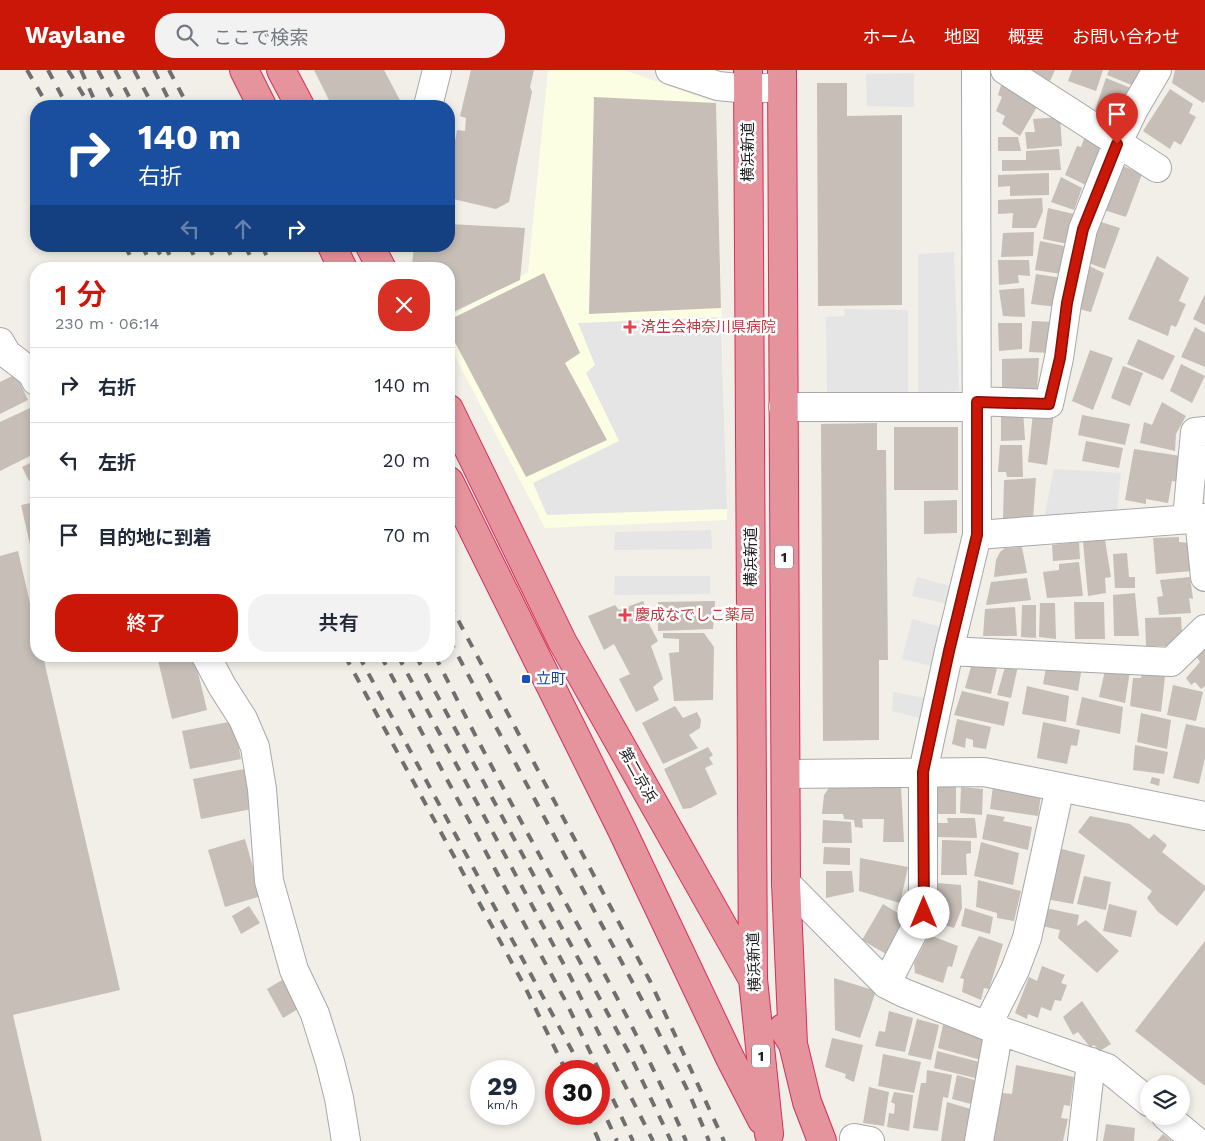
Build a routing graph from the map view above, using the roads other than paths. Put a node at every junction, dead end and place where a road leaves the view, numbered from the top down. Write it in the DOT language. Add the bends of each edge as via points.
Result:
graph roads {
  1 [pos="244,70"];
  2 [pos="281,70"];
  3 [pos="437,70"];
  4 [pos="670,70"];
  5 [pos="976,70"];
  6 [pos="1005,70"];
  7 [pos="1157,70"];
  8 [pos="782,78"];
  9 [pos="748,79"];
  10 [pos="259,100"];
  11 [pos="297,100"];
  12 [pos="430,100"];
  13 [pos="1117,144"];
  14 [pos="1157,168"];
  15 [pos="0,342"];
  16 [pos="30,371"];
  17 [pos="977,404"];
  18 [pos="783,408"];
  19 [pos="455,421"];
  20 [pos="1200,432"];
  21 [pos="455,493"];
  22 [pos="1197,518"];
  23 [pos="977,535"];
  24 [pos="1205,577"];
  25 [pos="1205,629"];
  26 [pos="949,651"];
  27 [pos="209,662"];
  28 [pos="923,772"];
  29 [pos="786,774"];
  30 [pos="1060,787"];
  31 [pos="1205,816"];
  32 [pos="786,883"];
  33 [pos="753,979"];
  34 [pos="886,984"];
  35 [pos="993,1028"];
  36 [pos="793,1044"];
  37 [pos="1091,1062"];
  38 [pos="1140,1095"];
  39 [pos="1177,1125"];
  40 [pos="771,1137"];
  41 [pos="346,1141"];
  42 [pos="822,1141"];
  43 [pos="979,1141"];
  44 [pos="1082,1141"];
  45 [pos="1196,1141"];
  1 -- 10 [label="highway"];
  2 -- 11 [label="highway"];
  3 -- 12 [label="street"];
  4 -- 9 [label="street" via="718,86"];
  5 -- 17 [label="street"];
  6 -- 13 [label="street"];
  7 -- 13 [label="street"];
  8 -- 9 [label="street"];
  8 -- 18 [label="highway, 1"];
  9 -- 33 [label="highway, 横浜新道 / 1"];
  13 -- 14 [label="street"];
  13 -- 17 [label="street" via="1083,229 1049,404"];
  15 -- 16 [label="street" via="7,354"];
  17 -- 18 [label="street"];
  17 -- 23 [label="street"];
  18 -- 29 [label="highway, 1"];
  19 -- 33 [label="highway, 第二京浜 / 1" via="562,640"];
  20 -- 22 [label="street"];
  21 -- 40 [label="highway, 1"];
  22 -- 23 [label="street"];
  22 -- 24 [label="street"];
  23 -- 26 [label="street"];
  25 -- 26 [label="street" via="1171,662"];
  26 -- 28 [label="street"];
  27 -- 41 [label="street" via="243,719 255,747 262,789 269,881 294,970 315,1014 330,1062"];
  28 -- 29 [label="street"];
  28 -- 30 [label="street" via="984,772"];
  28 -- 34 [label="street" via="924,913"];
  29 -- 32 [label="highway, 1"];
  30 -- 31 [label="street"];
  30 -- 35 [label="street" via="1027,938"];
  32 -- 34 [label="street"];
  32 -- 36 [label="highway, 1"];
  33 -- 36 [label="highway, 第二京浜 / 1"];
  33 -- 40 [label="highway, 横浜新道 / 1"];
  34 -- 35 [label="street"];
  35 -- 37 [label="street"];
  35 -- 43 [label="street"];
  36 -- 42 [label="highway, 第二京浜 / 1" via="807,1102"];
  37 -- 38 [label="street" via="1107,1068"];
  37 -- 44 [label="street"];
  39 -- 45 [label="street"];
}
